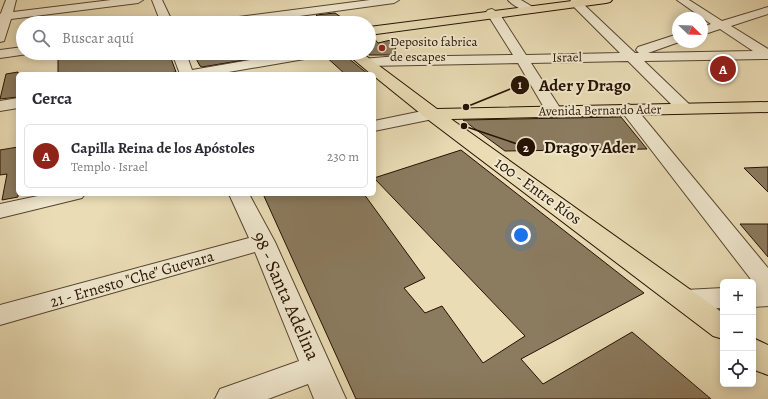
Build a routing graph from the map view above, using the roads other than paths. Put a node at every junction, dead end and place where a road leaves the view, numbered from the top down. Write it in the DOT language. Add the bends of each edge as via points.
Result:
graph roads {
  1 [pos="11,0"];
  2 [pos="138,0"];
  3 [pos="158,0"];
  4 [pos="394,0"];
  5 [pos="513,0"];
  6 [pos="606,0"];
  7 [pos="682,0"];
  8 [pos="580,2"];
  9 [pos="86,3"];
  10 [pos="286,4"];
  11 [pos="530,9"];
  12 [pos="768,10"];
  13 [pos="297,13"];
  14 [pos="493,14"];
  15 [pos="164,16"];
  16 [pos="275,16"];
  17 [pos="302,16"];
  18 [pos="3,17"];
  19 [pos="720,25"];
  20 [pos="376,27"];
  21 [pos="708,29"];
  22 [pos="376,30"];
  23 [pos="0,38"];
  24 [pos="672,40"];
  25 [pos="16,52"];
  26 [pos="0,54"];
  27 [pos="768,55"];
  28 [pos="630,56"];
  29 [pos="521,58"];
  30 [pos="182,60"];
  31 [pos="275,60"];
  32 [pos="364,60"];
  33 [pos="367,62"];
  34 [pos="186,72"];
  35 [pos="204,72"];
  36 [pos="16,103"];
  37 [pos="0,106"];
  38 [pos="768,106"];
  39 [pos="684,108"];
  40 [pos="628,109"];
  41 [pos="554,111"];
  42 [pos="432,114"];
  43 [pos="376,126"];
  44 [pos="66,196"];
  45 [pos="240,196"];
  46 [pos="0,211"];
  47 [pos="263,242"];
  48 [pos="768,285"];
  49 [pos="768,296"];
  50 [pos="756,297"];
  51 [pos="720,298"];
  52 [pos="685,300"];
  53 [pos="0,315"];
  54 [pos="720,326"];
  55 [pos="754,351"];
  56 [pos="768,362"];
  57 [pos="317,368"];
  58 [pos="231,399"];
  59 [pos="330,399"];
  1 -- 18 [label="street"];
  2 -- 9 [label="street"];
  3 -- 15 [label="street"];
  4 -- 13 [label="street"];
  5 -- 11 [label="street"];
  6 -- 8 [label="main road"];
  7 -- 19 [label="street"];
  8 -- 11 [label="main road"];
  8 -- 28 [label="street"];
  9 -- 18 [label="street"];
  10 -- 13 [label="street"];
  11 -- 14 [label="main road"];
  12 -- 19 [label="street"];
  13 -- 16 [label="street"];
  13 -- 17 [label="street"];
  14 -- 20 [label="main road"];
  14 -- 22 [label="main road"];
  14 -- 29 [label="street"];
  18 -- 23 [label="street"];
  19 -- 21 [label="street"];
  19 -- 27 [label="street"];
  24 -- 28 [label="street"];
  25 -- 26 [label="street"];
  27 -- 28 [label="street, Israel"];
  28 -- 29 [label="street, Israel"];
  28 -- 39 [label="street"];
  29 -- 33 [label="street, Israel"];
  29 -- 41 [label="street"];
  30 -- 34 [label="street"];
  31 -- 35 [label="street"];
  32 -- 33 [label="main road, 100 - Entre Ríos"];
  33 -- 42 [label="main road, 100 - Entre Ríos"];
  36 -- 37 [label="street"];
  38 -- 39 [label="main road, Avenida Bernardo Ader"];
  39 -- 40 [label="main road, Avenida Bernardo Ader"];
  40 -- 41 [label="main road, Avenida Bernardo Ader"];
  40 -- 48 [label="street"];
  41 -- 42 [label="main road, Avenida Bernardo Ader"];
  42 -- 43 [label="street"];
  42 -- 52 [label="main road, 100 - Entre Ríos"];
  44 -- 46 [label="street"];
  45 -- 47 [label="street, 98 - Santa Adelina"];
  47 -- 53 [label="street, 21 - Ernesto \"Che\" Guevara"];
  47 -- 57 [label="street, 98 - Santa Adelina"];
  49 -- 50 [label="street"];
  51 -- 52 [label="street"];
  52 -- 54 [label="main road, 100 - Entre Ríos"];
  55 -- 56 [label="main road"];
  57 -- 58 [label="street"];
  57 -- 59 [label="street, 98 - Santa Adelina"];
}
